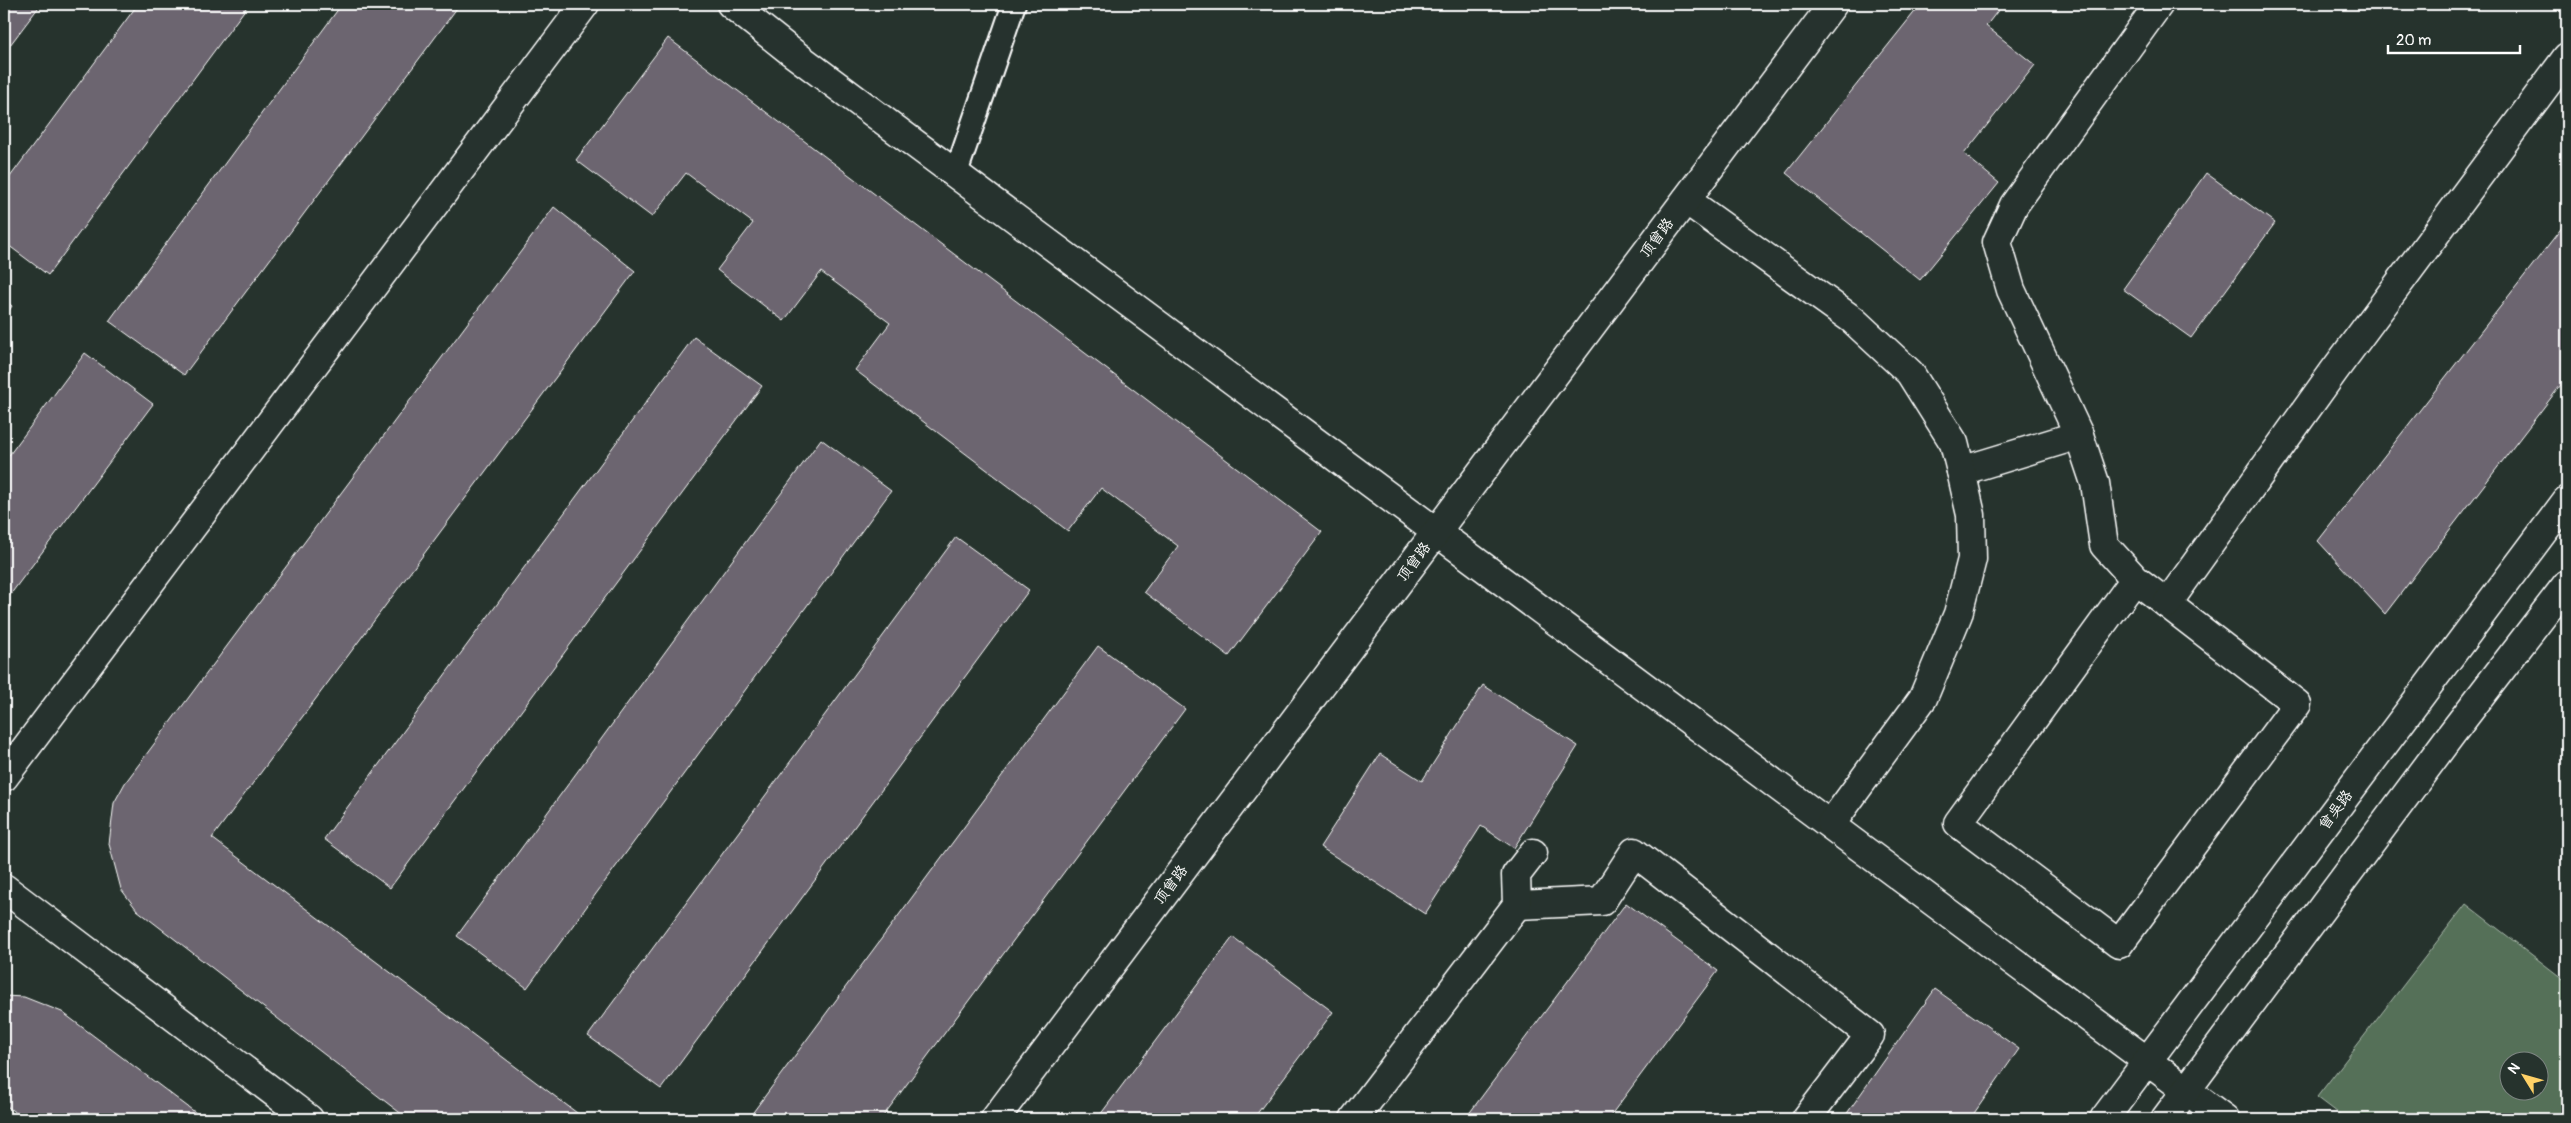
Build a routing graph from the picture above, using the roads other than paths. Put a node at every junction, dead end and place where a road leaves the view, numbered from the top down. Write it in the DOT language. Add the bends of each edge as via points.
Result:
graph roads {
  1 [pos="585,4"];
  2 [pos="731,4"];
  3 [pos="1014,4"];
  4 [pos="1833,4"];
  5 [pos="2159,4"];
  6 [pos="2567,57"];
  7 [pos="956,173"];
  8 [pos="1686,200"];
  9 [pos="2079,435"];
  10 [pos="1961,471"];
  11 [pos="2567,500"];
  12 [pos="1438,531"];
  13 [pos="2135,579"];
  14 [pos="2567,584"];
  15 [pos="2167,604"];
  16 [pos="4,777"];
  17 [pos="1831,824"];
  18 [pos="1533,853"];
  19 [pos="4,888"];
  20 [pos="1517,904"];
  21 [pos="2148,1061"];
  22 [pos="2186,1091"];
  23 [pos="310,1119"];
  24 [pos="995,1119"];
  25 [pos="1354,1119"];
  26 [pos="1806,1119"];
  27 [pos="2104,1119"];
  28 [pos="2165,1119"];
  29 [pos="2225,1119"];
  1 -- 16 [label="street"];
  2 -- 7 [label="street"];
  3 -- 7 [label="lane"];
  4 -- 8 [label="street, 顶曾路"];
  5 -- 9 [label="street" via="2014,205 1997,242 2011,290"];
  6 -- 15 [label="street" via="2334,371"];
  7 -- 12 [label="street"];
  8 -- 10 [label="street" via="1853,320 1910,373 1954,442"];
  8 -- 12 [label="street, 顶曾路"];
  9 -- 10 [label="street"];
  9 -- 13 [label="street" via="2095,483 2104,545"];
  10 -- 17 [label="street" via="1971,515 1972,559 1958,614 1923,698"];
  11 -- 21 [label="street, 曾吴路"];
  12 -- 17 [label="street"];
  12 -- 24 [label="street, 顶曾路"];
  13 -- 15 [label="street"];
  13 -- 15 [label="street" via="1958,823 2119,944 2297,704"];
  14 -- 22 [label="street"];
  17 -- 21 [label="street"];
  18 -- 20 [label="street" via="1516,875"];
  19 -- 23 [label="street"];
  20 -- 25 [label="street"];
  20 -- 26 [label="street" via="1602,900 1634,852 1870,1035"];
  21 -- 22 [label="street"];
  21 -- 27 [label="street, 曾吴路"];
  22 -- 28 [label="street"];
  22 -- 29 [label="street"];
}
